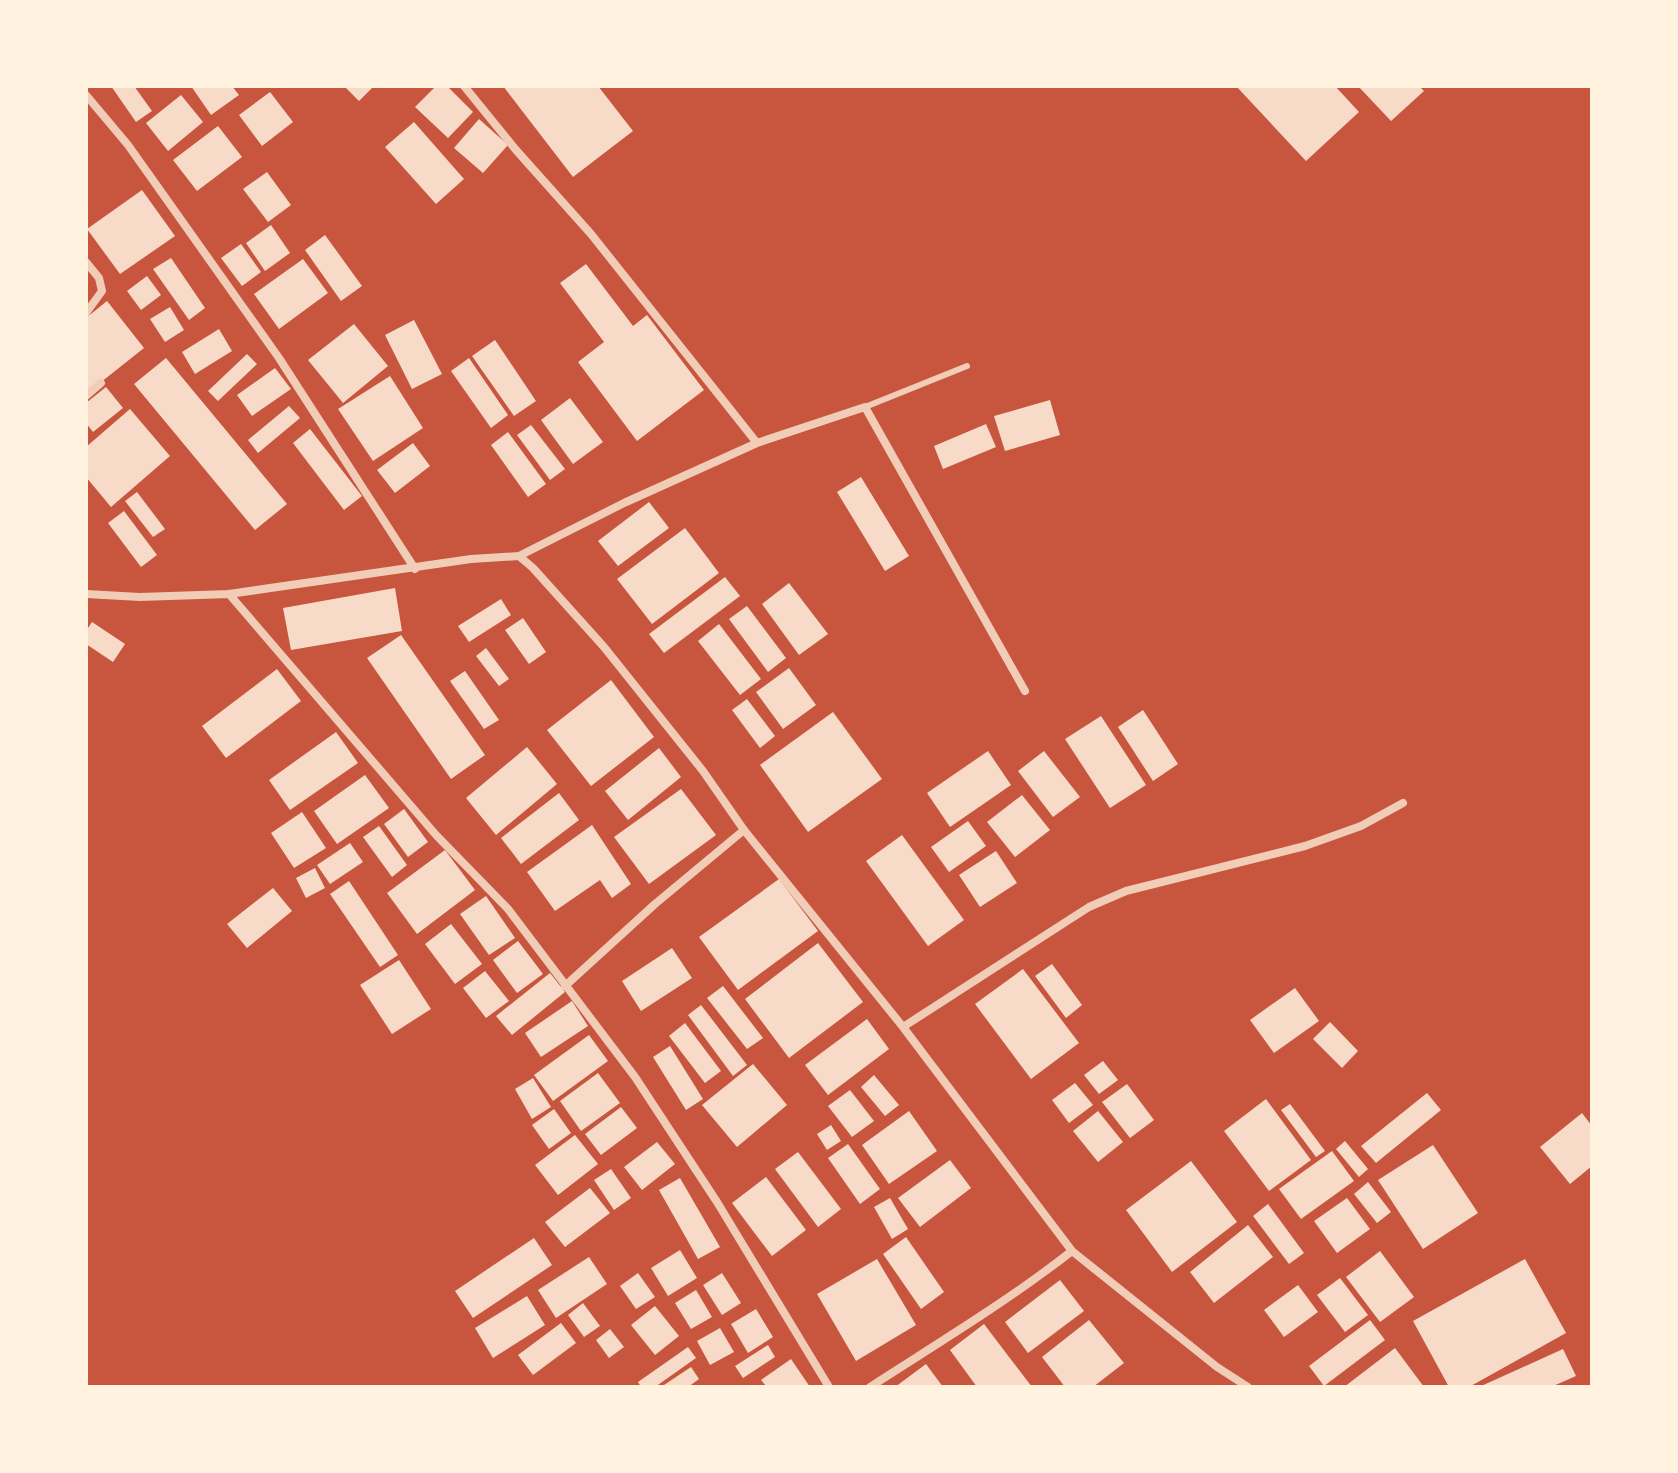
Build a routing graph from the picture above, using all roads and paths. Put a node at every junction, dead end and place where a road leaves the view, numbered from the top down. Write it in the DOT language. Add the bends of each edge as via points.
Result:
graph roads {
  1 [pos="464,86"];
  2 [pos="86,95"];
  3 [pos="86,262"];
  4 [pos="86,313"];
  5 [pos="967,366"];
  6 [pos="101,383"];
  7 [pos="86,396"];
  8 [pos="865,407"];
  9 [pos="757,443"];
  10 [pos="519,556"];
  11 [pos="415,569"];
  12 [pos="86,594"];
  13 [pos="229,594"];
  14 [pos="1025,691"];
  15 [pos="1403,803"];
  16 [pos="744,830"];
  17 [pos="565,986"];
  18 [pos="903,1027"];
  19 [pos="1072,1251"];
  20 [pos="829,1387"];
  21 [pos="870,1387"];
  22 [pos="1248,1387"];
  1 -- 9 [label="street" via="591,234"];
  2 -- 11 [label="street" via="128,145 279,358"];
  3 -- 4 [label="street" via="102,291"];
  5 -- 8 [label="lane"];
  6 -- 7 [label="street"];
  8 -- 9 [label="street"];
  8 -- 14 [label="street"];
  9 -- 10 [label="street"];
  10 -- 11 [label="street"];
  10 -- 16 [label="street" via="604,647"];
  11 -- 13 [label="street"];
  12 -- 13 [label="street"];
  13 -- 17 [label="street" via="436,835 508,909"];
  15 -- 18 [label="street" via="1361,826 1305,846 1126,891 1089,907"];
  16 -- 17 [label="street"];
  16 -- 18 [label="street"];
  17 -- 20 [label="street" via="665,1122"];
  18 -- 19 [label="street"];
  19 -- 21 [label="street"];
  19 -- 22 [label="street"];
}
